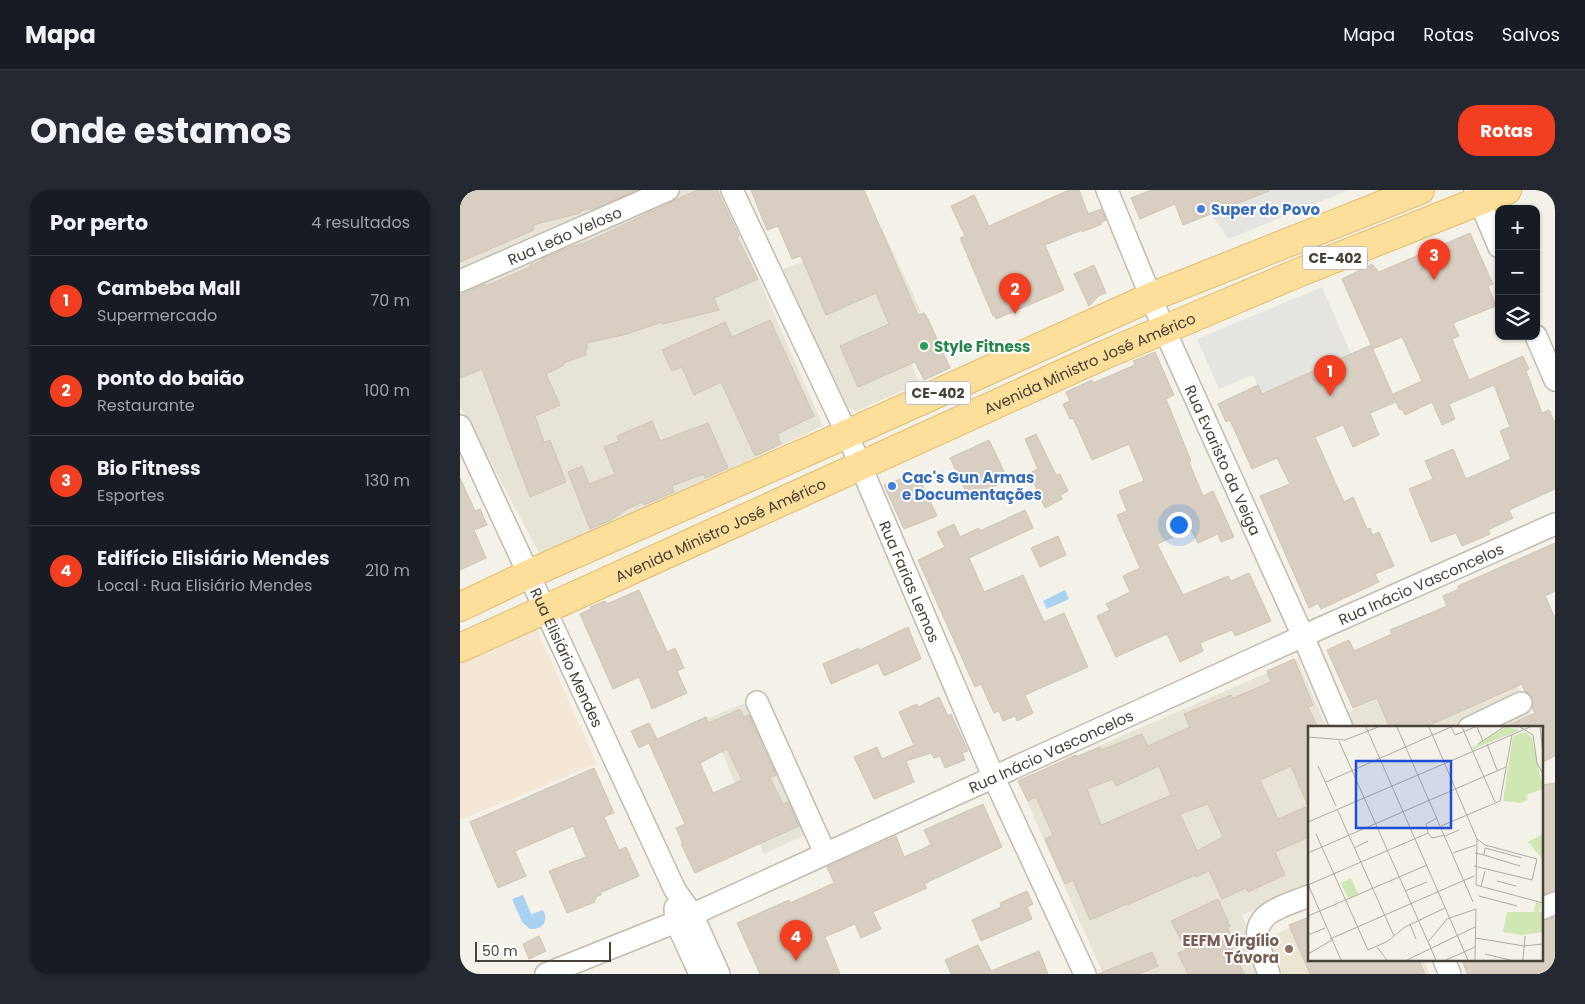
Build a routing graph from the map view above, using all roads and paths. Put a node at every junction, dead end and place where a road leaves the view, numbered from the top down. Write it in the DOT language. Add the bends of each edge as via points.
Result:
graph roads {
  1 [pos="668,190"];
  2 [pos="732,190"];
  3 [pos="1107,190"];
  4 [pos="1420,190"];
  5 [pos="1507,190"];
  6 [pos="1477,196"];
  7 [pos="1495,238"];
  8 [pos="1241,261"];
  9 [pos="460,281"];
  10 [pos="1255,291"];
  11 [pos="1150,297"];
  12 [pos="1164,329"];
  13 [pos="1538,340"];
  14 [pos="1555,380"];
  15 [pos="460,426"];
  16 [pos="847,434"];
  17 [pos="861,467"];
  18 [pos="1555,524"];
  19 [pos="529,574"];
  20 [pos="460,607"];
  21 [pos="545,609"];
  22 [pos="1303,636"];
  23 [pos="460,648"];
  24 [pos="757,702"];
  25 [pos="1521,703"];
  26 [pos="1341,726"];
  27 [pos="1473,726"];
  28 [pos="993,776"];
  29 [pos="824,854"];
  30 [pos="1308,896"];
  31 [pos="1555,902"];
  32 [pos="1542,908"];
  33 [pos="684,918"];
  34 [pos="1445,962"];
  35 [pos="546,974"];
  36 [pos="700,974"];
  37 [pos="719,974"];
  38 [pos="1085,974"];
  39 [pos="1268,974"];
  40 [pos="1450,974"];
  1 -- 9 [label="street, Rua Leão Veloso"];
  2 -- 16 [label="street, Rua Farias Lemos"];
  3 -- 11 [label="street, Rua Evaristo da Veiga"];
  4 -- 8 [label="main road, CE-402"];
  5 -- 6 [label="main road, Avenida Ministro José Américo / CE-402"];
  6 -- 7 [label="street"];
  6 -- 10 [label="main road, Avenida Ministro José Américo / CE-402"];
  8 -- 10 [label="main road"];
  8 -- 11 [label="main road, CE-402"];
  10 -- 12 [label="main road, Avenida Ministro José Américo / CE-402"];
  11 -- 12 [label="street, Rua Evaristo da Veiga"];
  11 -- 16 [label="main road, CE-402"];
  12 -- 17 [label="main road, Avenida Ministro José Américo / CE-402"];
  12 -- 22 [label="street, Rua Evaristo da Veiga"];
  13 -- 14 [label="street"];
  15 -- 19 [label="street, Rua Elisiário Mendes"];
  16 -- 17 [label="street, Rua Farias Lemos"];
  16 -- 19 [label="main road, CE-402"];
  17 -- 21 [label="main road, Avenida Ministro José Américo / CE-402"];
  17 -- 28 [label="street, Rua Farias Lemos"];
  18 -- 22 [label="street, Rua Inácio Vasconcelos"];
  19 -- 20 [label="main road, CE-402"];
  19 -- 21 [label="street, Rua Elisiário Mendes"];
  21 -- 23 [label="main road, Avenida Ministro José Américo / CE-402"];
  21 -- 33 [label="street, Rua Elisiário Mendes" via="675,890"];
  22 -- 26 [label="street, Rua Evaristo da Veiga"];
  22 -- 28 [label="street, Rua Inácio Vasconcelos"];
  24 -- 29 [label="street"];
  25 -- 27 [label="street"];
  28 -- 29 [label="street, Rua Inácio Vasconcelos"];
  28 -- 38 [label="street, Rua Farias Lemos"];
  29 -- 33 [label="street, Rua Inácio Vasconcelos"];
  30 -- 39 [label="street" via="1266,914 1258,926 1258,939"];
  31 -- 32 [label="street"];
  33 -- 35 [label="street, Rua Inácio Vasconcelos"];
  33 -- 36 [label="street, Rua Elisiário Mendes"];
  33 -- 37 [label="street, Rua Elisiário Mendes"];
  34 -- 40 [label="street"];
}
